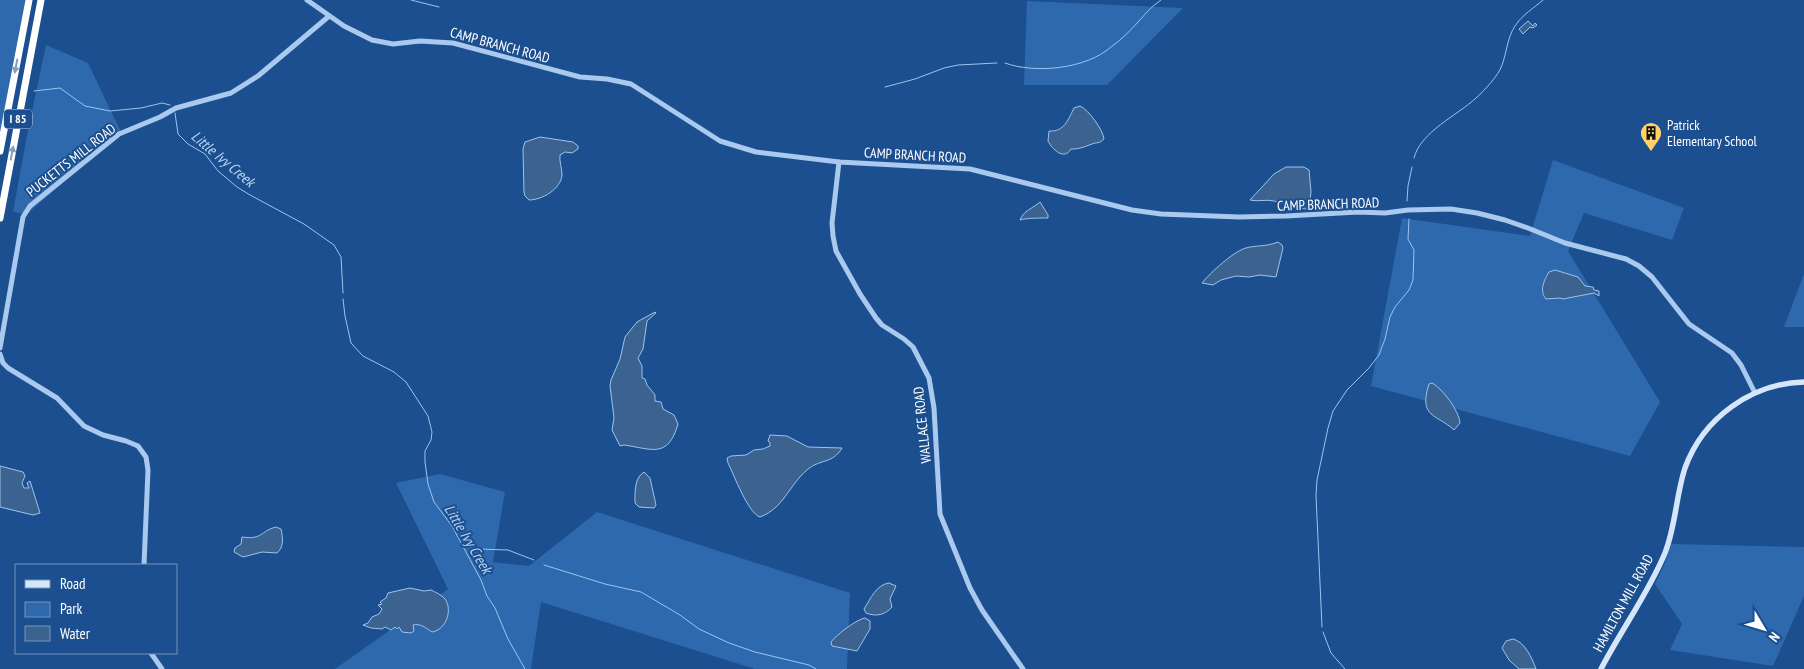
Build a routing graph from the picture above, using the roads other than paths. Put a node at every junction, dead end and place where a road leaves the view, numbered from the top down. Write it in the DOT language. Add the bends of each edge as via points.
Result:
graph roads {
  1 [pos="29,0"];
  2 [pos="42,0"];
  3 [pos="307,0"];
  4 [pos="328,16"];
  5 [pos="0,152"];
  6 [pos="839,162"];
  7 [pos="0,218"];
  8 [pos="0,348"];
  9 [pos="0,354"];
  10 [pos="1804,382"];
  11 [pos="1755,393"];
  12 [pos="144,564"];
  13 [pos="152,654"];
  14 [pos="162,669"];
  15 [pos="1023,669"];
  16 [pos="1601,669"];
  1 -- 5 [label="highway, I 85, one-way"];
  7 -- 2 [label="highway, I 85, one-way"];
  3 -- 4 [label="street, CAMP BRANCH ROAD"];
  4 -- 6 [label="street, CAMP BRANCH ROAD" via="372,40 393,44 420,41 453,43 580,77 631,84 720,141 743,149"];
  4 -- 8 [label="street, PUCKETTS MILL ROAD" via="258,76 231,93 176,108 119,134 30,206 23,217"];
  6 -- 11 [label="street, CAMP BRANCH ROAD" via="970,169 1132,210 1161,214 1239,217 1450,209 1487,216 1566,244 1626,259 1639,266 1651,276 1689,324 1732,353"];
  6 -- 15 [label="street, WALLACE ROAD" via="832,223 836,250 876,318 913,347 929,378 934,408 940,514 970,588"];
  9 -- 12 [label="street" via="8,368 56,398 84,426 142,450 148,470"];
  10 -- 11 [label="main road, HAMILTON MILL ROAD" via="1788,382"];
  11 -- 16 [label="main road, HAMILTON MILL ROAD" via="1716,419 1695,447 1685,468 1661,562"];
  13 -- 14 [label="street"];
}
